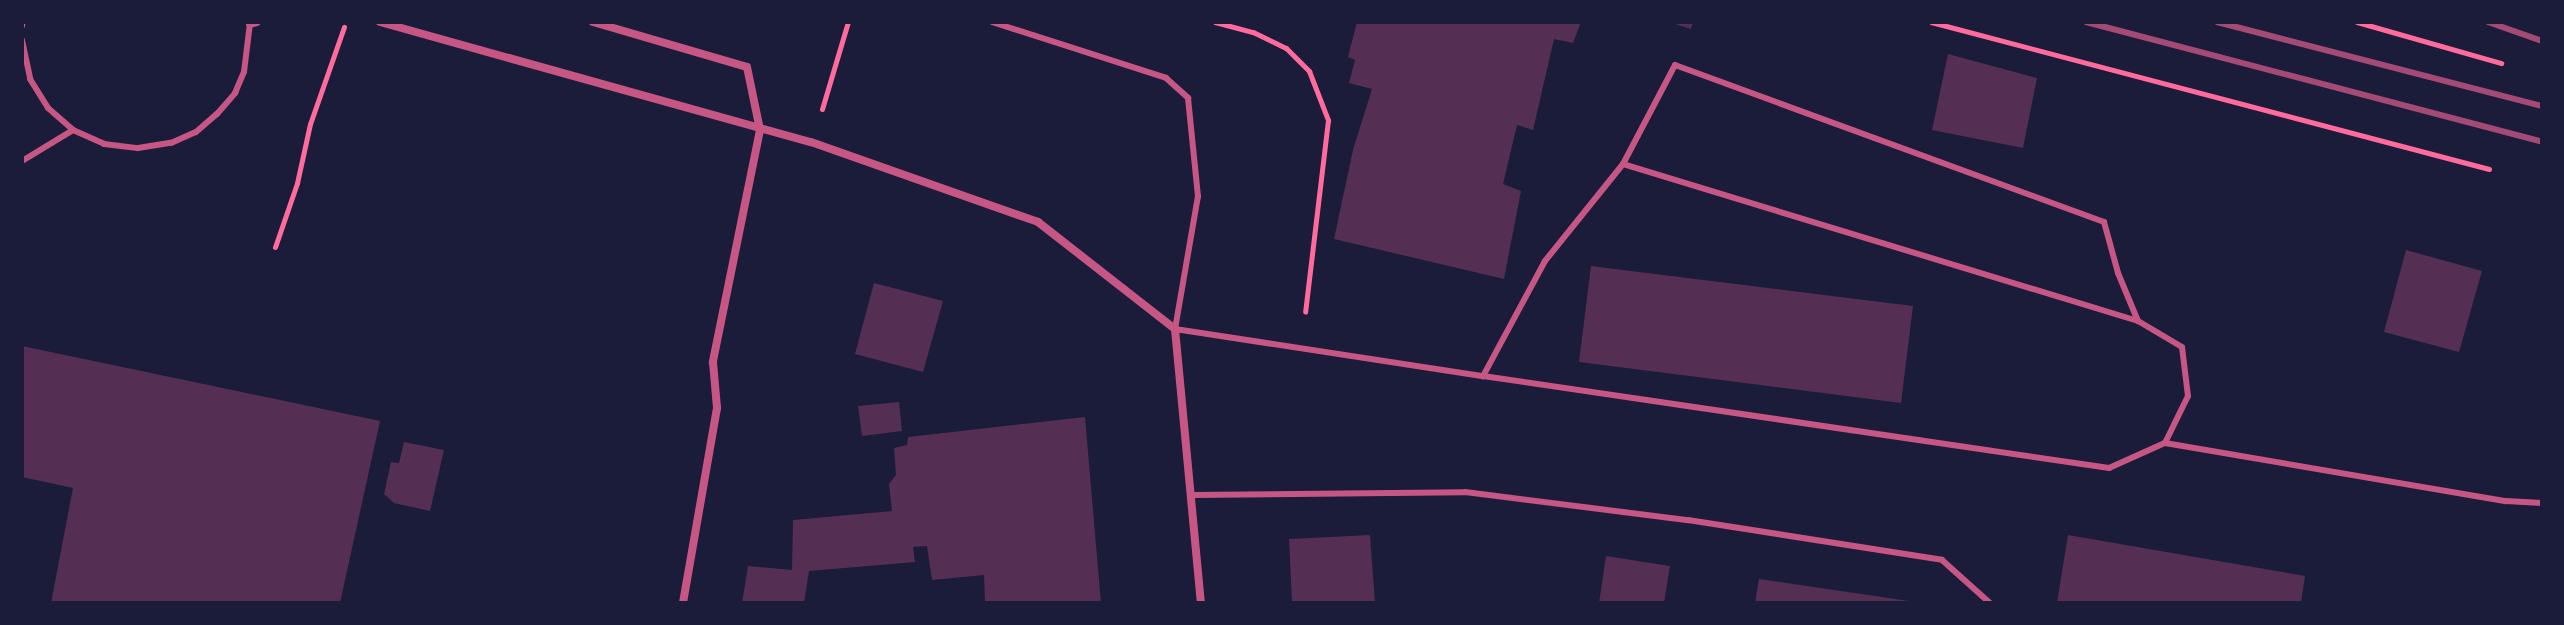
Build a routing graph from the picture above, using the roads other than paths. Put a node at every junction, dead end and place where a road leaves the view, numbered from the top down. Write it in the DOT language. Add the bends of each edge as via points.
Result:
graph roads {
  1 [pos="380,22"];
  2 [pos="593,22"];
  3 [pos="992,22"];
  4 [pos="252,23"];
  5 [pos="22,40"];
  6 [pos="73,130"];
  7 [pos="760,130"];
  8 [pos="22,161"];
  9 [pos="1623,164"];
  10 [pos="2138,321"];
  11 [pos="1175,329"];
  12 [pos="1483,376"];
  13 [pos="2165,443"];
  14 [pos="1193,495"];
  15 [pos="2542,503"];
  16 [pos="683,603"];
  17 [pos="1201,603"];
  18 [pos="1990,603"];
  1 -- 7 [label="street"];
  2 -- 7 [label="street" via="747,67"];
  3 -- 11 [label="lane" via="1166,78 1188,98 1198,196"];
  4 -- 6 [label="lane" via="235,93 196,132 138,148 104,144"];
  5 -- 6 [label="lane" via="30,79 48,108"];
  6 -- 8 [label="lane"];
  7 -- 11 [label="street" via="811,142 1038,222"];
  7 -- 16 [label="street" via="713,362 717,408"];
  9 -- 10 [label="lane"];
  9 -- 10 [label="lane" via="1675,65 2104,222"];
  9 -- 12 [label="lane" via="1545,261"];
  10 -- 13 [label="lane" via="2182,347 2188,396"];
  11 -- 12 [label="lane"];
  11 -- 14 [label="street"];
  12 -- 13 [label="lane" via="2109,468"];
  13 -- 15 [label="lane"];
  14 -- 17 [label="street"];
  14 -- 18 [label="lane" via="1465,492 1688,520 1942,560"];
}
